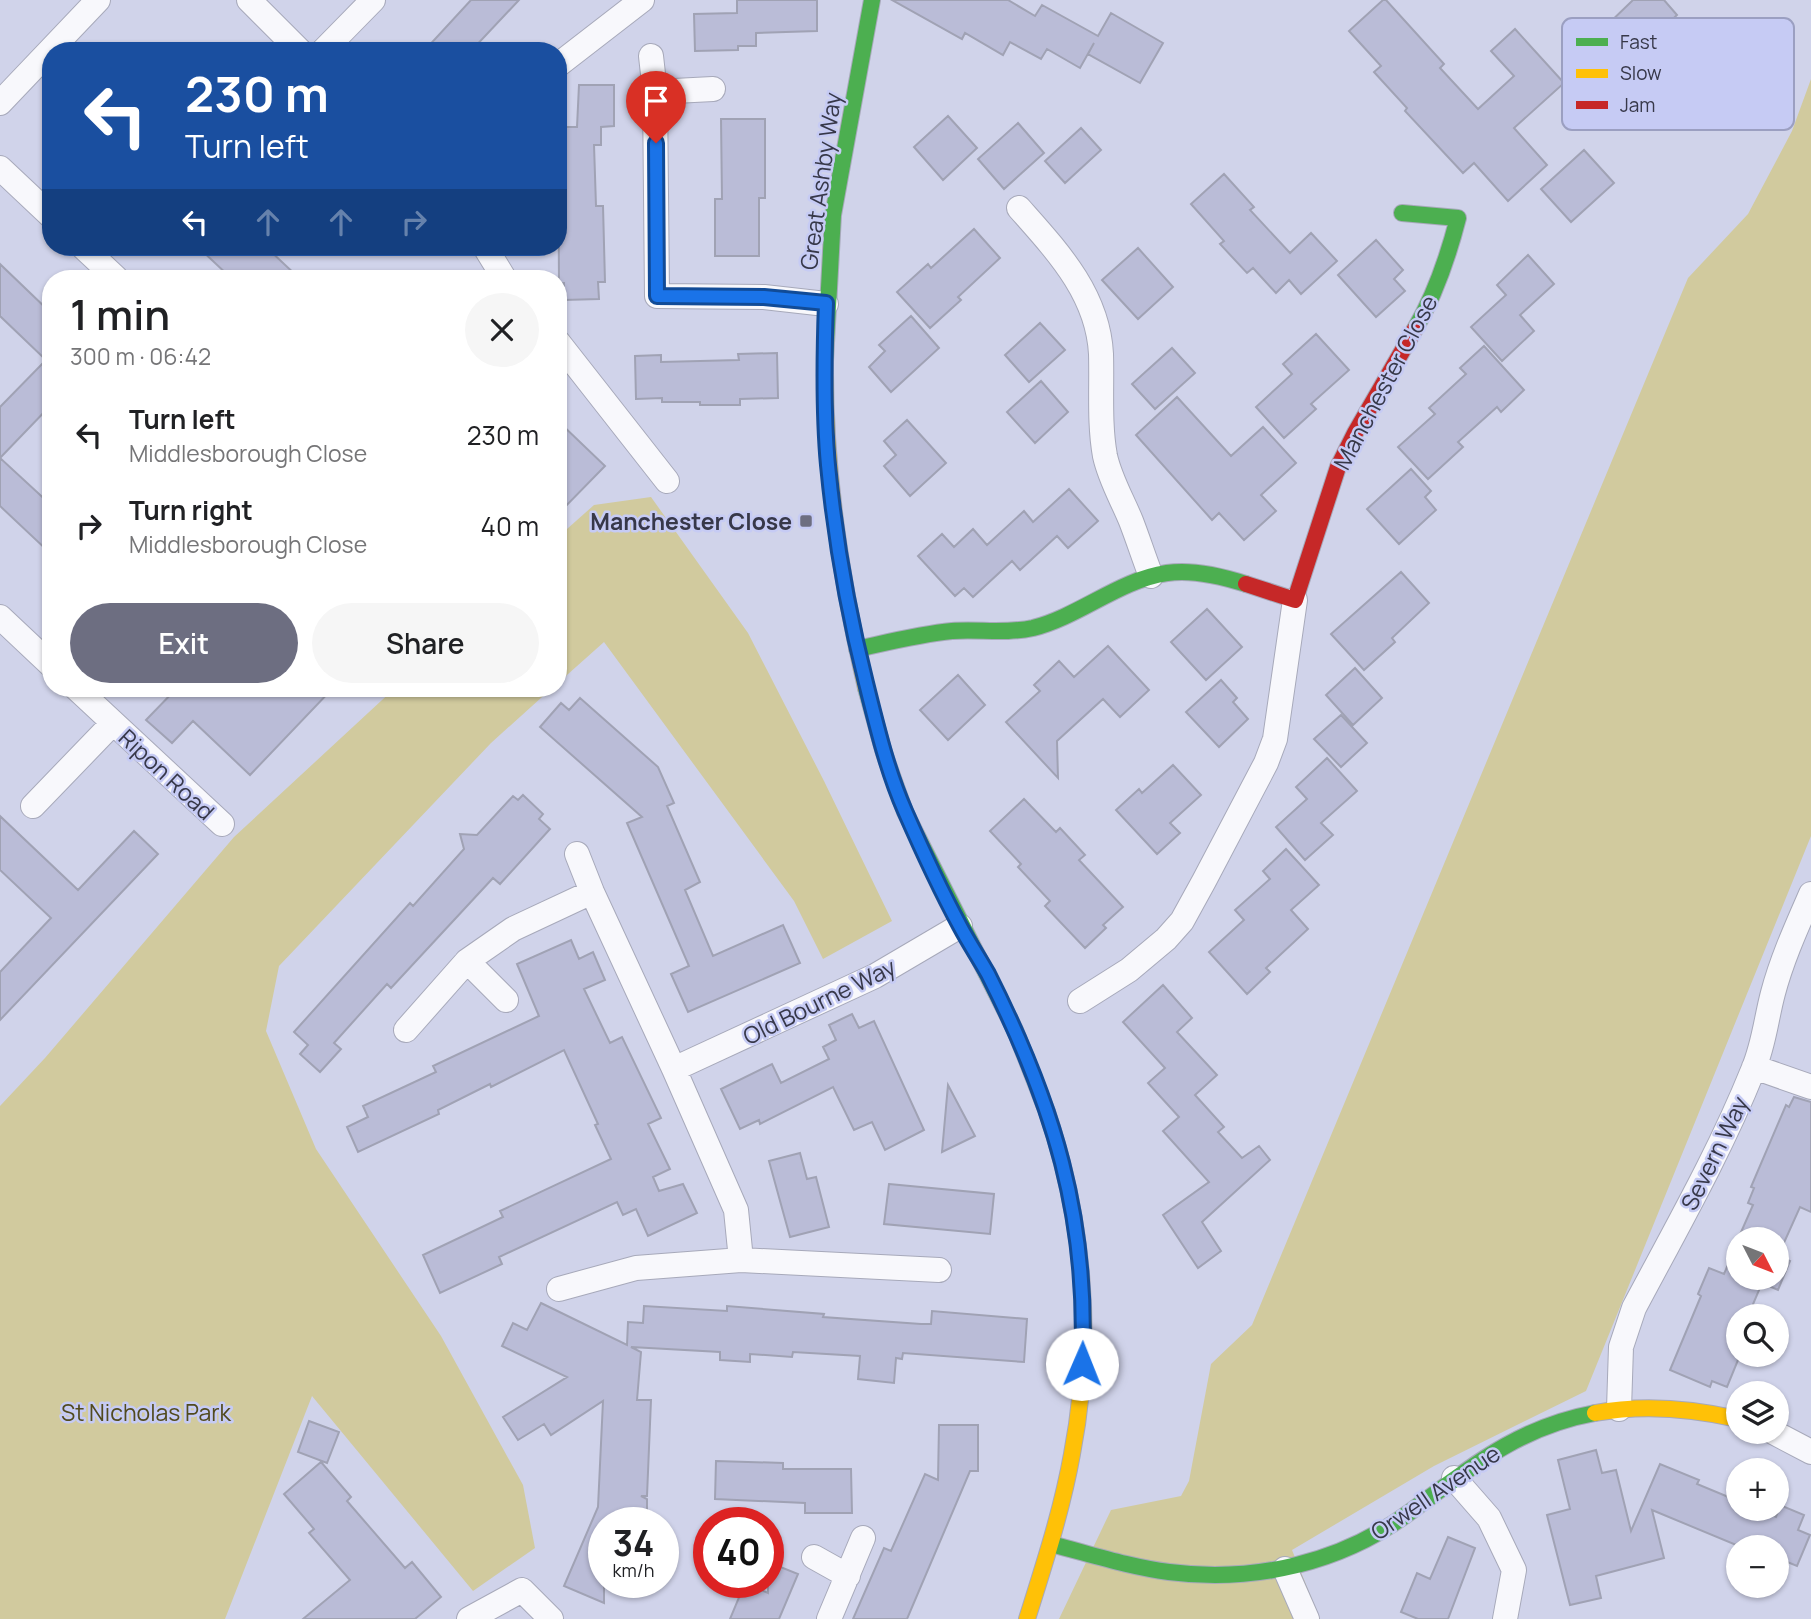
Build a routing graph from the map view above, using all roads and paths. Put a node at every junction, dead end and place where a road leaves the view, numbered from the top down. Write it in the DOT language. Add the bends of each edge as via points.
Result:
graph roads {
  1 [pos="98,0"];
  2 [pos="249,0"];
  3 [pos="373,0"];
  4 [pos="642,0"];
  5 [pos="872,0"];
  6 [pos="58,42"];
  7 [pos="291,42"];
  8 [pos="332,42"];
  9 [pos="651,56"];
  10 [pos="567,58"];
  11 [pos="42,59"];
  12 [pos="713,89"];
  13 [pos="655,92"];
  14 [pos="0,103"];
  15 [pos="0,168"];
  16 [pos="42,208"];
  17 [pos="1018,208"];
  18 [pos="1402,213"];
  19 [pos="93,256"];
  20 [pos="107,270"];
  21 [pos="826,303"];
  22 [pos="567,353"];
  23 [pos="667,481"];
  24 [pos="1151,576"];
  25 [pos="1295,600"];
  26 [pos="0,617"];
  27 [pos="858,649"];
  28 [pos="42,657"];
  29 [pos="86,697"];
  30 [pos="113,723"];
  31 [pos="33,806"];
  32 [pos="222,824"];
  33 [pos="577,854"];
  34 [pos="592,892"];
  35 [pos="1811,894"];
  36 [pos="960,926"];
  37 [pos="467,961"];
  38 [pos="506,1000"];
  39 [pos="1080,1001"];
  40 [pos="406,1030"];
  41 [pos="1754,1068"];
  42 [pos="674,1069"];
  43 [pos="1811,1087"];
  44 [pos="741,1260"];
  45 [pos="939,1270"];
  46 [pos="559,1289"];
  47 [pos="1619,1409"];
  48 [pos="1726,1416"];
  49 [pos="1789,1440"];
  50 [pos="1811,1452"];
  51 [pos="1454,1478"];
  52 [pos="863,1538"];
  53 [pos="1051,1544"];
  54 [pos="814,1557"];
  55 [pos="1285,1569"];
  56 [pos="848,1576"];
  57 [pos="469,1619"];
  58 [pos="551,1619"];
  59 [pos="829,1619"];
  60 [pos="1027,1619"];
  61 [pos="1307,1619"];
  62 [pos="1505,1619"];
  1 -- 6 [label="street"];
  2 -- 7 [label="street"];
  3 -- 8 [label="street"];
  4 -- 10 [label="street"];
  5 -- 21 [label="street, Great Ashby Way" via="832,219"];
  9 -- 13 [label="street"];
  11 -- 14 [label="street"];
  12 -- 13 [label="street"];
  13 -- 21 [label="street" via="657,296"];
  15 -- 16 [label="street"];
  17 -- 24 [label="street" via="1057,251 1090,303 1098,325 1105,455"];
  18 -- 25 [label="street, Manchester Close" via="1458,218 1425,312 1338,467"];
  19 -- 20 [label="street"];
  21 -- 27 [label="street, Great Ashby Way" via="828,465"];
  22 -- 23 [label="street"];
  24 -- 25 [label="street" via="1184,571 1206,574"];
  24 -- 27 [label="street" via="1030,629 952,631"];
  25 -- 39 [label="street, Manchester Close" via="1275,739 1204,881 1182,921 1166,939 1129,970"];
  26 -- 28 [label="street"];
  27 -- 36 [label="street, Great Ashby Way" via="887,765"];
  29 -- 30 [label="street, Ripon Road"];
  30 -- 31 [label="street, Ripon Road"];
  30 -- 32 [label="street, Ripon Road"];
  33 -- 34 [label="street"];
  34 -- 37 [label="street" via="513,929"];
  34 -- 42 [label="street"];
  35 -- 41 [label="street, Severn Way" via="1780,971"];
  36 -- 42 [label="street, Old Bourne Way" via="875,976"];
  36 -- 53 [label="street, Great Ashby Way" via="1016,1033 1049,1113 1078,1236 1082,1387"];
  37 -- 38 [label="street"];
  37 -- 40 [label="street"];
  41 -- 43 [label="street"];
  41 -- 47 [label="street, Severn Way" via="1719,1150 1634,1308 1621,1348"];
  42 -- 44 [label="street" via="736,1210"];
  44 -- 45 [label="street"];
  44 -- 46 [label="street" via="636,1268"];
  47 -- 48 [label="street, Orwell Avenue" via="1693,1409"];
  47 -- 51 [label="street, Orwell Avenue" via="1547,1425 1492,1452"];
  49 -- 50 [label="street"];
  51 -- 55 [label="street, Orwell Avenue" via="1364,1541"];
  51 -- 62 [label="street" via="1489,1518 1514,1570"];
  52 -- 56 [label="street"];
  53 -- 55 [label="street, Orwell Avenue" via="1155,1569 1205,1575"];
  53 -- 60 [label="street, Great Ashby Way"];
  54 -- 56 [label="street"];
  55 -- 61 [label="street"];
  56 -- 59 [label="street"];
  57 -- 58 [label="street" via="522,1590"];
}
